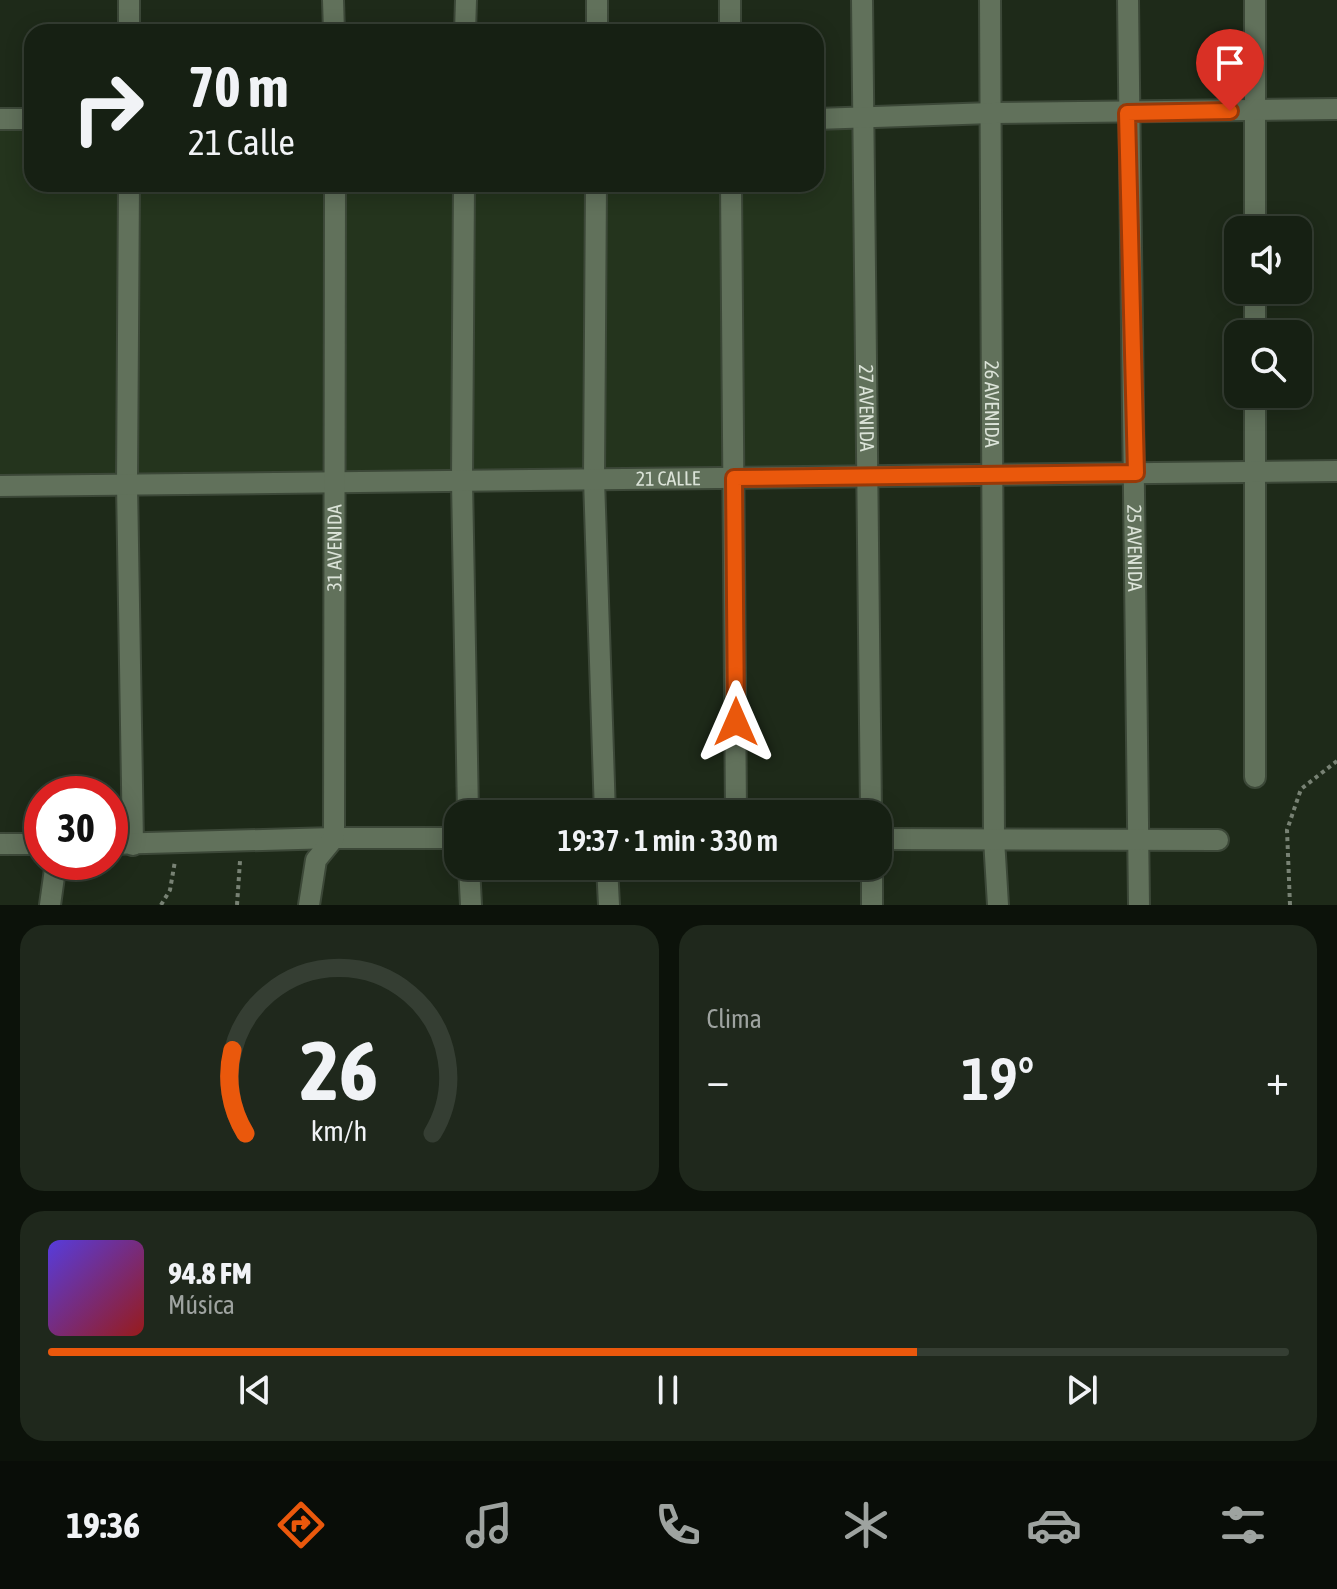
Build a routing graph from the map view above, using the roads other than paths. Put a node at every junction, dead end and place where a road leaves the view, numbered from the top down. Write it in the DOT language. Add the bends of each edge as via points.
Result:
graph roads {
  1 [pos="129,0"];
  2 [pos="333,0"];
  3 [pos="466,0"];
  4 [pos="597,0"];
  5 [pos="730,0"];
  6 [pos="862,0"];
  7 [pos="990,0"];
  8 [pos="1128,0"];
  9 [pos="1255,0"];
  10 [pos="129,24"];
  11 [pos="334,24"];
  12 [pos="465,24"];
  13 [pos="597,24"];
  14 [pos="730,24"];
  15 [pos="1337,109"];
  16 [pos="1256,110"];
  17 [pos="992,113"];
  18 [pos="1127,113"];
  19 [pos="0,119"];
  20 [pos="24,119"];
  21 [pos="824,119"];
  22 [pos="862,119"];
  23 [pos="129,192"];
  24 [pos="335,192"];
  25 [pos="464,192"];
  26 [pos="596,192"];
  27 [pos="731,192"];
  28 [pos="1255,216"];
  29 [pos="1255,408"];
  30 [pos="1337,471"];
  31 [pos="1255,472"];
  32 [pos="1136,473"];
  33 [pos="992,475"];
  34 [pos="866,476"];
  35 [pos="734,478"];
  36 [pos="594,479"];
  37 [pos="462,481"];
  38 [pos="336,482"];
  39 [pos="127,484"];
  40 [pos="0,486"];
  41 [pos="1255,777"];
  42 [pos="468,800"];
  43 [pos="605,800"];
  44 [pos="736,800"];
  45 [pos="871,800"];
  46 [pos="334,838"];
  47 [pos="444,838"];
  48 [pos="892,839"];
  49 [pos="994,839"];
  50 [pos="1139,840"];
  51 [pos="1218,840"];
  52 [pos="0,844"];
  53 [pos="24,844"];
  54 [pos="128,845"];
  55 [pos="133,845"];
  56 [pos="53,880"];
  57 [pos="470,880"];
  58 [pos="608,880"];
  59 [pos="872,880"];
  60 [pos="50,905"];
  61 [pos="309,905"];
  62 [pos="471,905"];
  63 [pos="609,905"];
  64 [pos="872,905"];
  65 [pos="998,905"];
  66 [pos="1139,905"];
  1 -- 10 [label="street"];
  2 -- 11 [label="street"];
  3 -- 12 [label="street"];
  4 -- 13 [label="street"];
  5 -- 14 [label="street"];
  6 -- 22 [label="street, 27 AVENIDA"];
  7 -- 17 [label="street, 26 AVENIDA"];
  8 -- 18 [label="street, 25 AVENIDA"];
  9 -- 16 [label="street"];
  15 -- 16 [label="street"];
  16 -- 18 [label="street"];
  16 -- 28 [label="street"];
  17 -- 18 [label="street"];
  17 -- 22 [label="street"];
  17 -- 33 [label="street, 26 AVENIDA"];
  18 -- 32 [label="street, 25 AVENIDA"];
  19 -- 20 [label="street"];
  21 -- 22 [label="street"];
  22 -- 34 [label="street, 27 AVENIDA"];
  23 -- 39 [label="street"];
  24 -- 38 [label="street, 31 AVENIDA"];
  25 -- 37 [label="street"];
  26 -- 36 [label="street"];
  27 -- 35 [label="street"];
  29 -- 31 [label="street"];
  30 -- 31 [label="street, 21 CALLE"];
  31 -- 32 [label="street, 21 CALLE"];
  31 -- 41 [label="street"];
  32 -- 33 [label="street, 21 CALLE"];
  32 -- 50 [label="street, 25 AVENIDA"];
  33 -- 34 [label="street, 21 CALLE"];
  33 -- 49 [label="street, 26 AVENIDA"];
  34 -- 35 [label="street, 21 CALLE"];
  34 -- 45 [label="street, 27 AVENIDA"];
  35 -- 36 [label="street, 21 CALLE"];
  35 -- 44 [label="street"];
  36 -- 37 [label="street, 21 CALLE"];
  36 -- 43 [label="street"];
  37 -- 38 [label="street, 21 CALLE"];
  37 -- 42 [label="street"];
  38 -- 39 [label="street, 21 CALLE"];
  38 -- 46 [label="street, 31 AVENIDA"];
  39 -- 40 [label="street, 21 CALLE"];
  39 -- 55 [label="street"];
  46 -- 47 [label="street"];
  46 -- 55 [label="street"];
  46 -- 61 [label="street" via="316,860"];
  48 -- 49 [label="street"];
  49 -- 50 [label="street"];
  49 -- 65 [label="street, 26 AVENIDA"];
  50 -- 51 [label="street"];
  50 -- 66 [label="street, 25 AVENIDA"];
  52 -- 53 [label="street"];
  54 -- 55 [label="street"];
  56 -- 60 [label="street"];
  57 -- 62 [label="street"];
  58 -- 63 [label="street"];
  59 -- 64 [label="street"];
}
